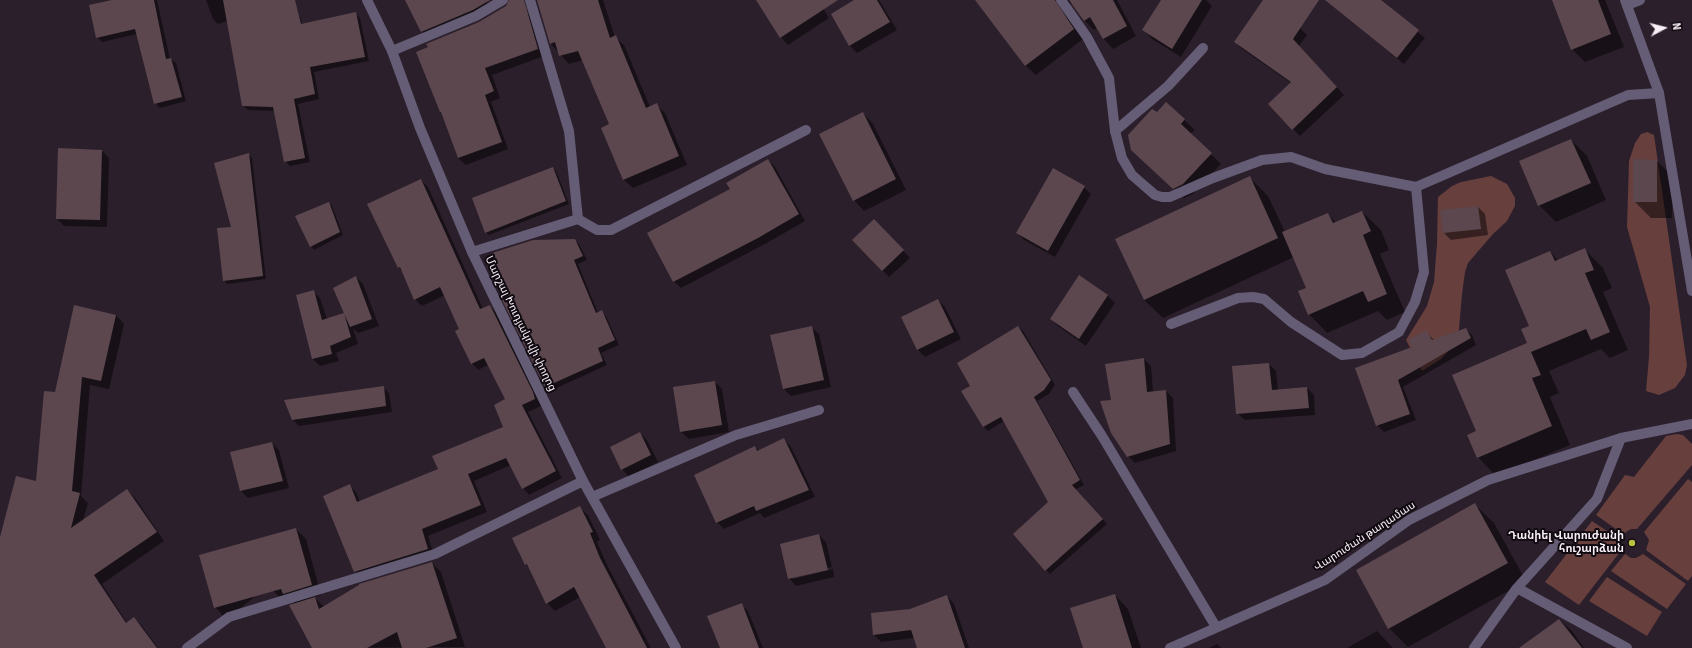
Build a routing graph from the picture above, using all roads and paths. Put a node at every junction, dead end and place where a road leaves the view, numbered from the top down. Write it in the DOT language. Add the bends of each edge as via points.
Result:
graph roads {
  1 [pos="367,0"];
  2 [pos="503,0"];
  3 [pos="530,0"];
  4 [pos="1061,0"];
  5 [pos="1640,0"];
  6 [pos="1626,2"];
  7 [pos="1203,48"];
  8 [pos="392,51"];
  9 [pos="1659,93"];
  10 [pos="806,130"];
  11 [pos="1115,131"];
  12 [pos="1416,187"];
  13 [pos="578,219"];
  14 [pos="472,252"];
  15 [pos="1692,291"];
  16 [pos="1170,324"];
  17 [pos="1073,392"];
  18 [pos="819,410"];
  19 [pos="1692,424"];
  20 [pos="1620,438"];
  21 [pos="583,481"];
  22 [pos="592,497"];
  23 [pos="1517,588"];
  24 [pos="1216,627"];
  25 [pos="187,648"];
  26 [pos="676,648"];
  27 [pos="1170,648"];
  28 [pos="1474,648"];
  29 [pos="1627,648"];
  1 -- 8 [label="street, Մարշալ Խուդյակովի փողոց"];
  2 -- 8 [label="street" via="476,16"];
  3 -- 13 [label="street" via="569,131"];
  4 -- 11 [label="street" via="1087,37 1108,78"];
  5 -- 6 [label="street"];
  6 -- 9 [label="street"];
  7 -- 11 [label="street" via="1168,86"];
  8 -- 14 [label="street, Մարշալ Խուդյակովի փողոց" via="420,128"];
  9 -- 12 [label="street" via="1628,95"];
  9 -- 15 [label="street"];
  10 -- 13 [label="street" via="611,230 597,230"];
  11 -- 12 [label="street" via="1122,158 1132,175 1155,195 1162,197 1170,198 1213,178 1262,160 1291,157 1325,169"];
  12 -- 16 [label="street" via="1424,272 1415,302 1399,332 1362,353 1342,355 1291,322 1264,299 1253,296 1238,298"];
  13 -- 14 [label="street"];
  14 -- 21 [label="street, Մարշալ Խուդյակովի փողոց"];
  17 -- 24 [label="street"];
  18 -- 22 [label="street" via="736,435"];
  19 -- 20 [label="street, Վարուժան թաղամաս"];
  20 -- 23 [label="street" via="1597,499"];
  20 -- 24 [label="street, Վարուժան թաղամաս" via="1488,480 1409,520 1325,580"];
  21 -- 22 [label="street, Մարշալ Խուդյակովի փողոց"];
  21 -- 25 [label="street" via="435,554 229,616"];
  22 -- 26 [label="street, Մարշալ Խուդյակովի փողոց"];
  23 -- 28 [label="street"];
  23 -- 29 [label="street"];
  24 -- 27 [label="street, Վարուժան թաղամաս"];
}
